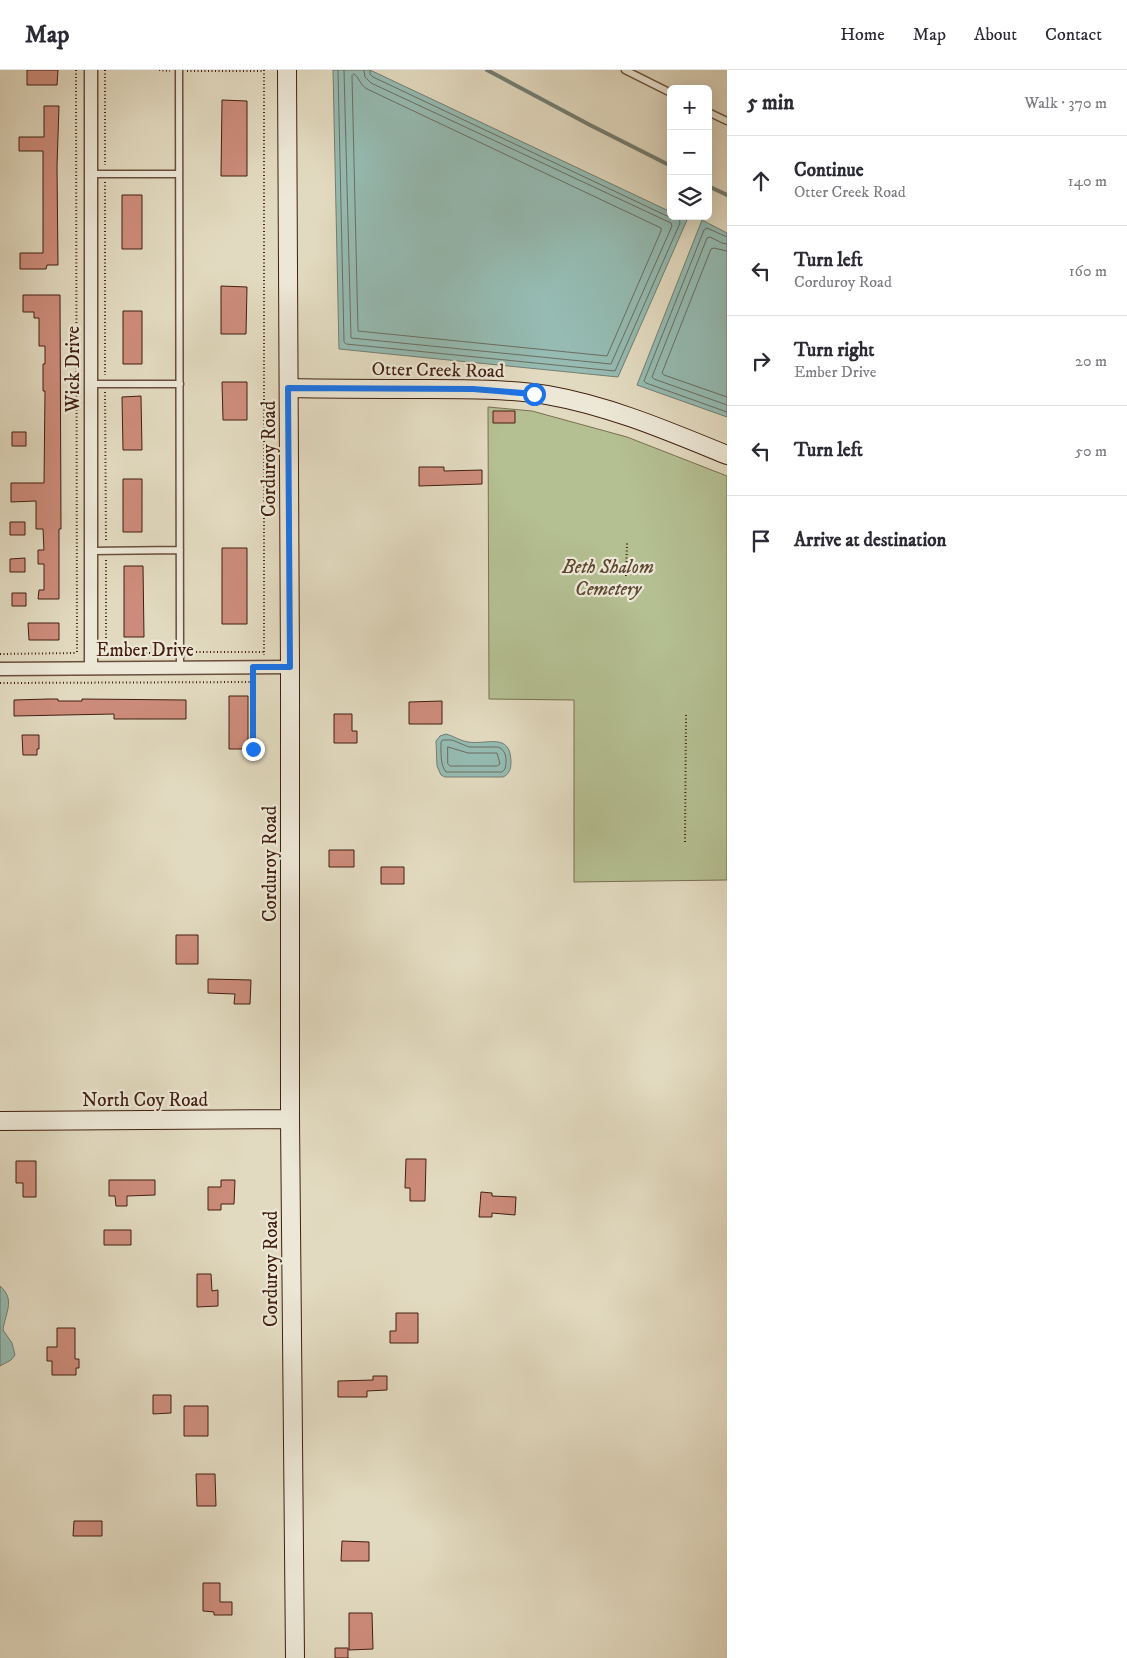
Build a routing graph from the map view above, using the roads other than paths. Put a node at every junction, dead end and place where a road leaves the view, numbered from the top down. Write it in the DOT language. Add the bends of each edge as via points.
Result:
graph roads {
  1 [pos="90,70"];
  2 [pos="179,70"];
  3 [pos="287,70"];
  4 [pos="625,70"];
  5 [pos="667,91"];
  6 [pos="712,114"];
  7 [pos="727,121"];
  8 [pos="91,174"];
  9 [pos="179,174"];
  10 [pos="91,384"];
  11 [pos="180,384"];
  12 [pos="288,388"];
  13 [pos="727,455"];
  14 [pos="180,550"];
  15 [pos="91,551"];
  16 [pos="290,667"];
  17 [pos="0,668"];
  18 [pos="91,668"];
  19 [pos="180,668"];
  20 [pos="290,1119"];
  21 [pos="0,1121"];
  22 [pos="295,1658"];
  1 -- 8 [label="street, Wick Drive"];
  2 -- 9 [label="lane"];
  3 -- 12 [label="street, Corduroy Road"];
  4 -- 5 [label="lane"];
  6 -- 7 [label="lane"];
  8 -- 9 [label="lane"];
  8 -- 10 [label="street, Wick Drive"];
  9 -- 11 [label="lane"];
  10 -- 11 [label="lane"];
  10 -- 15 [label="street, Wick Drive"];
  11 -- 14 [label="lane"];
  12 -- 13 [label="street, Otter Creek Road" via="473,389 546,395 629,416"];
  12 -- 16 [label="street, Corduroy Road"];
  14 -- 15 [label="lane"];
  14 -- 19 [label="lane"];
  15 -- 18 [label="street, Wick Drive"];
  16 -- 19 [label="street, Ember Drive"];
  16 -- 20 [label="street, Corduroy Road"];
  17 -- 18 [label="street, Ember Drive"];
  18 -- 19 [label="street, Ember Drive"];
  20 -- 21 [label="street, North Coy Road"];
  20 -- 22 [label="street, Corduroy Road"];
}
